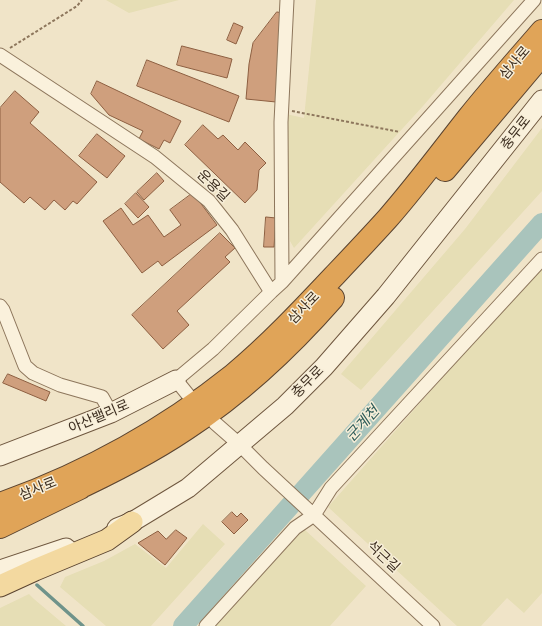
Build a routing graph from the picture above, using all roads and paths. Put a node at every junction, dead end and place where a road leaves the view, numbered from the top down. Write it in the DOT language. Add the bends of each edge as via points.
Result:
graph roads {
  1 [pos="82,0"];
  2 [pos="287,0"];
  3 [pos="534,0"];
  4 [pos="542,31"];
  5 [pos="3,52"];
  6 [pos="542,55"];
  7 [pos="542,100"];
  8 [pos="282,109"];
  9 [pos="415,134"];
  10 [pos="542,259"];
  11 [pos="282,282"];
  12 [pos="271,292"];
  13 [pos="0,306"];
  14 [pos="176,380"];
  15 [pos="189,396"];
  16 [pos="111,414"];
  17 [pos="215,423"];
  18 [pos="239,444"];
  19 [pos="3,451"];
  20 [pos="98,480"];
  21 [pos="0,504"];
  22 [pos="312,513"];
  23 [pos="0,519"];
  24 [pos="132,522"];
  25 [pos="0,527"];
  26 [pos="0,570"];
  27 [pos="0,586"];
  28 [pos="206,626"];
  29 [pos="433,626"];
  1 -- 5 [label="path" via="77,6"];
  2 -- 8 [label="street"];
  3 -- 9 [label="street"];
  4 -- 21 [label="highway, 삼사로" via="389,217 292,321 234,374 135,443 45,487"];
  5 -- 12 [label="street, 운용길" via="155,157 209,201 232,230"];
  6 -- 20 [label="highway, 삼사로" via="356,273 283,352 247,384 186,429"];
  7 -- 18 [label="street, 충무로" via="386,296 324,367 285,406"];
  8 -- 9 [label="path"];
  8 -- 11 [label="street"];
  9 -- 11 [label="street"];
  10 -- 22 [label="street" via="331,488"];
  11 -- 12 [label="street"];
  12 -- 14 [label="street" via="213,349"];
  13 -- 16 [label="street" via="25,366 33,374 102,397"];
  14 -- 15 [label="street"];
  14 -- 16 [label="street, 아산밸리로"];
  16 -- 19 [label="street, 아산밸리로"];
  17 -- 18 [label="street"];
  18 -- 22 [label="street, 석근길"];
  18 -- 24 [label="street, 충무로" via="188,488"];
  20 -- 23 [label="highway, 삼사로" via="46,503"];
  20 -- 25 [label="highway"];
  22 -- 28 [label="street" via="295,528"];
  22 -- 29 [label="street, 석근길"];
  24 -- 26 [label="street, 충무로" via="61,550"];
  24 -- 27 [label="main road" via="107,540"];
}
